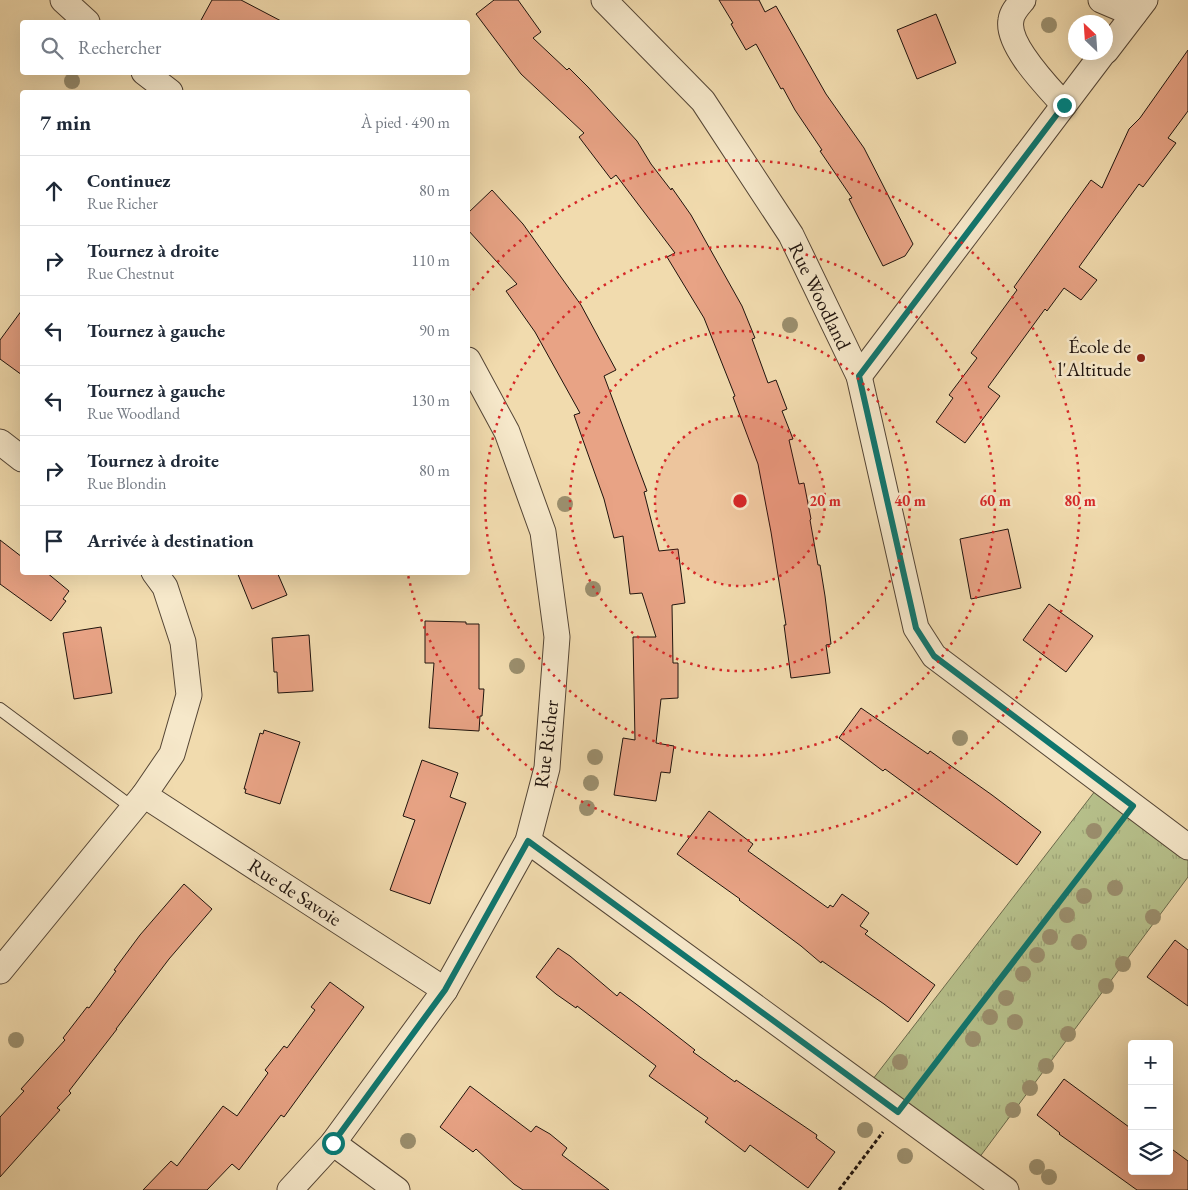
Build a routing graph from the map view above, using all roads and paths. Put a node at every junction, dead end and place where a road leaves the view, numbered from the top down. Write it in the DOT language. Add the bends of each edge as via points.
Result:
graph roads {
  1 [pos="62,0"];
  2 [pos="604,0"];
  3 [pos="1023,0"];
  4 [pos="1101,0"];
  5 [pos="1139,7"];
  6 [pos="85,20"];
  7 [pos="1113,41"];
  8 [pos="1099,60"];
  9 [pos="148,75"];
  10 [pos="167,90"];
  11 [pos="1064,105"];
  12 [pos="470,364"];
  13 [pos="859,376"];
  14 [pos="0,442"];
  15 [pos="20,457"];
  16 [pos="156,575"];
  17 [pos="0,709"];
  18 [pos="138,801"];
  19 [pos="1133,806"];
  20 [pos="528,841"];
  21 [pos="1188,847"];
  22 [pos="0,971"];
  23 [pos="445,990"];
  24 [pos="898,1112"];
  25 [pos="333,1143"];
  26 [pos="290,1190"];
  27 [pos="397,1190"];
  28 [pos="839,1190"];
  29 [pos="1006,1190"];
  1 -- 6 [label="street"];
  2 -- 13 [label="street, Rue Woodland" via="703,102 791,234"];
  3 -- 11 [label="street" via="1011,19 1017,46 1032,69"];
  4 -- 5 [label="street"];
  5 -- 7 [label="street"];
  8 -- 11 [label="street"];
  9 -- 10 [label="street"];
  11 -- 13 [label="street"];
  12 -- 20 [label="street, Rue Richer" via="507,432 543,532 557,637 547,768"];
  13 -- 19 [label="street, Rue Woodland" via="916,628 934,656"];
  14 -- 15 [label="street"];
  16 -- 18 [label="street" via="165,587 183,642 189,695 172,754"];
  17 -- 18 [label="lane"];
  18 -- 22 [label="street"];
  18 -- 23 [label="street, Rue de Savoie"];
  19 -- 21 [label="street, Rue Woodland"];
  19 -- 24 [label="path"];
  20 -- 23 [label="street, Rue Richer"];
  20 -- 24 [label="street"];
  23 -- 25 [label="street, Rue Richer"];
  24 -- 28 [label="path"];
  24 -- 29 [label="street"];
  25 -- 26 [label="street, Rue Richer"];
  25 -- 27 [label="street"];
}
